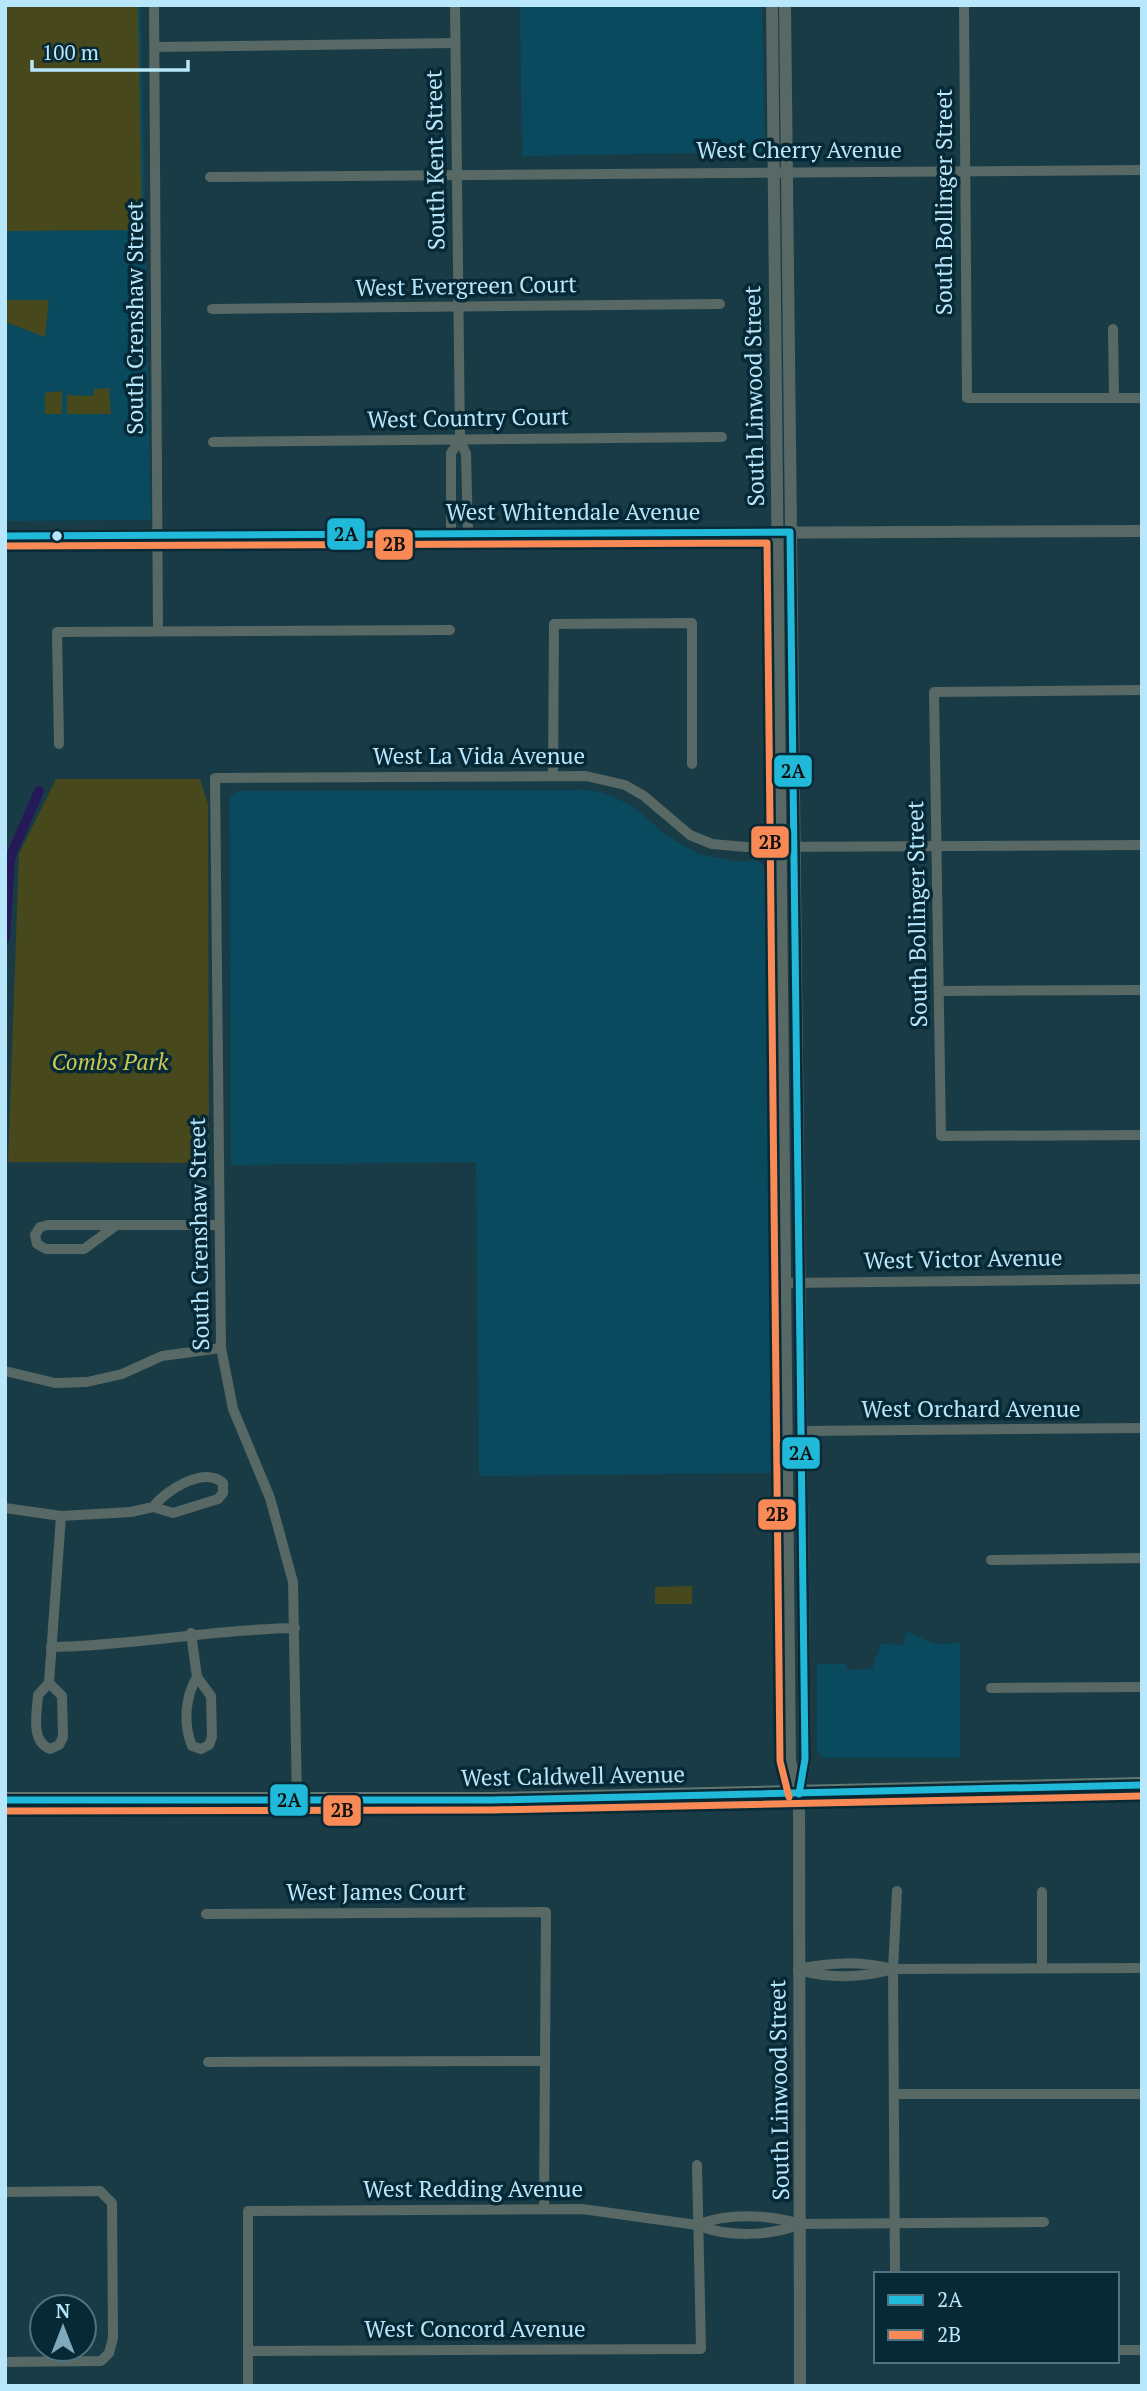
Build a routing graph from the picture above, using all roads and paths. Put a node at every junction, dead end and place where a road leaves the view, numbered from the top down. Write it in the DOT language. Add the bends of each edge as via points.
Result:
graph roads {
  1 [pos="154,5"];
  2 [pos="455,5"];
  3 [pos="772,5"];
  4 [pos="785,5"];
  5 [pos="964,5"];
  6 [pos="455,43"];
  7 [pos="155,47"];
  8 [pos="963,170"];
  9 [pos="1142,170"];
  10 [pos="773,171"];
  11 [pos="787,173"];
  12 [pos="456,174"];
  13 [pos="209,177"];
  14 [pos="720,304"];
  15 [pos="457,307"];
  16 [pos="212,309"];
  17 [pos="1113,329"];
  18 [pos="1114,398"];
  19 [pos="1142,398"];
  20 [pos="722,437"];
  21 [pos="460,440"];
  22 [pos="214,442"];
  23 [pos="1142,531"];
  24 [pos="783,532"];
  25 [pos="451,534"];
  26 [pos="468,534"];
  27 [pos="158,535"];
  28 [pos="5,536"];
  29 [pos="450,630"];
  30 [pos="158,631"];
  31 [pos="1142,690"];
  32 [pos="58,744"];
  33 [pos="692,764"];
  34 [pos="553,776"];
  35 [pos="215,778"];
  36 [pos="1142,845"];
  37 [pos="786,847"];
  38 [pos="936,847"];
  39 [pos="1142,990"];
  40 [pos="939,991"];
  41 [pos="782,1033"];
  42 [pos="1142,1135"];
  43 [pos="796,1144"];
  44 [pos="218,1225"];
  45 [pos="114,1227"];
  46 [pos="1142,1279"];
  47 [pos="791,1282"];
  48 [pos="221,1348"];
  49 [pos="786,1354"];
  50 [pos="5,1371"];
  51 [pos="1142,1428"];
  52 [pos="800,1431"];
  53 [pos="153,1507"];
  54 [pos="5,1508"];
  55 [pos="61,1516"];
  56 [pos="1142,1558"];
  57 [pos="991,1560"];
  58 [pos="295,1628"];
  59 [pos="191,1633"];
  60 [pos="51,1647"];
  61 [pos="197,1677"];
  62 [pos="49,1683"];
  63 [pos="1142,1687"];
  64 [pos="991,1688"];
  65 [pos="1142,1785"];
  66 [pos="799,1794"];
  67 [pos="5,1800"];
  68 [pos="297,1802"];
  69 [pos="897,1891"];
  70 [pos="1042,1892"];
  71 [pos="206,1914"];
  72 [pos="1042,1968"];
  73 [pos="1142,1968"];
  74 [pos="798,1969"];
  75 [pos="893,1969"];
  76 [pos="545,2061"];
  77 [pos="208,2062"];
  78 [pos="894,2094"];
  79 [pos="1142,2094"];
  80 [pos="697,2165"];
  81 [pos="5,2192"];
  82 [pos="544,2209"];
  83 [pos="1044,2222"];
  84 [pos="801,2224"];
  85 [pos="894,2224"];
  86 [pos="697,2225"];
  87 [pos="895,2272"];
  88 [pos="1119,2350"];
  89 [pos="1142,2350"];
  90 [pos="249,2351"];
  91 [pos="5,2362"];
  92 [pos="248,2386"];
  93 [pos="800,2386"];
  1 -- 7 [label="street, South Crenshaw Street"];
  2 -- 6 [label="street, South Kent Street"];
  3 -- 10 [label="street, South Linwood Street"];
  4 -- 11 [label="street, South Linwood Street"];
  5 -- 8 [label="street, South Bollinger Street"];
  6 -- 7 [label="street"];
  6 -- 12 [label="street, South Kent Street"];
  7 -- 27 [label="street, South Crenshaw Street"];
  8 -- 9 [label="street, West Cherry Avenue"];
  8 -- 11 [label="street, West Cherry Avenue"];
  8 -- 18 [label="street, South Bollinger Street" via="967,398"];
  10 -- 11 [label="street, West Cherry Avenue"];
  10 -- 12 [label="street, West Cherry Avenue"];
  10 -- 24 [label="street, South Linwood Street"];
  11 -- 24 [label="street, South Linwood Street"];
  12 -- 13 [label="street, West Cherry Avenue"];
  12 -- 15 [label="street, South Kent Street"];
  14 -- 15 [label="street, West Evergreen Court"];
  15 -- 16 [label="street, West Evergreen Court"];
  15 -- 21 [label="street, South Kent Street"];
  17 -- 18 [label="street"];
  18 -- 19 [label="street"];
  20 -- 21 [label="street, West Country Court"];
  21 -- 22 [label="street, West Country Court"];
  21 -- 25 [label="street, South Kent Street" via="451,453"];
  21 -- 26 [label="street, South Kent Street" via="467,454"];
  23 -- 24 [label="street, West Whitendale Avenue"];
  24 -- 26 [label="street, West Whitendale Avenue"];
  24 -- 37 [label="street, South Linwood Street"];
  25 -- 26 [label="street, West Whitendale Avenue"];
  25 -- 27 [label="street, West Whitendale Avenue"];
  27 -- 28 [label="street, West Whitendale Avenue"];
  27 -- 30 [label="street, South Crenshaw Street"];
  29 -- 30 [label="street"];
  30 -- 32 [label="street" via="57,632"];
  31 -- 38 [label="street, South Bollinger Street" via="934,692"];
  33 -- 34 [label="street" via="692,623 554,624"];
  34 -- 35 [label="street, West La Vida Avenue"];
  34 -- 37 [label="street, West La Vida Avenue" via="586,776 625,785 690,835 712,844"];
  35 -- 44 [label="street, South Crenshaw Street"];
  36 -- 38 [label="street, West La Vida Avenue"];
  37 -- 38 [label="street, West La Vida Avenue"];
  37 -- 41 [label="street, South Linwood Street"];
  37 -- 43 [label="street, South Linwood Street"];
  38 -- 40 [label="street, South Bollinger Street"];
  39 -- 40 [label="street"];
  40 -- 42 [label="street, South Bollinger Street" via="942,1136"];
  41 -- 43 [label="street" via="789,1042"];
  41 -- 47 [label="street, South Linwood Street"];
  43 -- 47 [label="street, South Linwood Street"];
  44 -- 45 [label="street"];
  44 -- 48 [label="street, South Crenshaw Street"];
  45 -- 45 [label="street" via="48,1225 34,1235 37,1244 46,1249 84,1249"];
  46 -- 47 [label="street, West Victor Avenue"];
  47 -- 49 [label="street, South Linwood Street"];
  47 -- 52 [label="street, South Linwood Street"];
  48 -- 50 [label="street" via="162,1356 122,1374 87,1382 55,1383"];
  48 -- 58 [label="street, South Crenshaw Street" via="233,1409 286,1549"];
  49 -- 52 [label="street" via="793,1421"];
  49 -- 66 [label="street, South Linwood Street" via="790,1760"];
  51 -- 52 [label="street, West Orchard Avenue"];
  52 -- 66 [label="street, South Linwood Street" via="805,1759"];
  53 -- 53 [label="street" via="180,1512 218,1499 223,1483 208,1476 184,1484 162,1495"];
  53 -- 55 [label="street"];
  54 -- 55 [label="street"];
  55 -- 60 [label="street"];
  56 -- 57 [label="street"];
  58 -- 59 [label="street"];
  58 -- 68 [label="street, South Crenshaw Street"];
  59 -- 60 [label="street" via="128,1643"];
  59 -- 61 [label="street"];
  60 -- 62 [label="street"];
  61 -- 61 [label="street" via="187,1698 188,1737 192,1746 201,1749 212,1737 211,1696"];
  62 -- 62 [label="street" via="38,1695 37,1738 50,1749 63,1737 62,1696"];
  63 -- 64 [label="street"];
  65 -- 66 [label="main road, West Caldwell Avenue"];
  66 -- 68 [label="main road, West Caldwell Avenue"];
  66 -- 74 [label="street, South Linwood Street"];
  67 -- 68 [label="main road, West Caldwell Avenue"];
  69 -- 75 [label="street"];
  70 -- 72 [label="street"];
  71 -- 76 [label="street, West James Court" via="546,1912"];
  72 -- 73 [label="street"];
  72 -- 75 [label="street"];
  74 -- 75 [label="street" via="825,1963 870,1963"];
  74 -- 84 [label="street, South Linwood Street"];
  75 -- 78 [label="street"];
  76 -- 77 [label="street"];
  76 -- 82 [label="street"];
  78 -- 79 [label="street"];
  78 -- 85 [label="street"];
  80 -- 86 [label="street"];
  81 -- 91 [label="street" via="100,2191 112,2203 113,2338 101,2361"];
  82 -- 86 [label="street, West Redding Avenue" via="582,2209"];
  82 -- 90 [label="street, West Redding Avenue" via="248,2211"];
  83 -- 85 [label="street, West Redding Avenue"];
  84 -- 85 [label="street, West Redding Avenue"];
  84 -- 86 [label="street, West Redding Avenue" via="778,2217 716,2217"];
  84 -- 93 [label="street, South Linwood Street"];
  85 -- 87 [label="street"];
  86 -- 90 [label="street, West Concord Avenue" via="701,2349"];
  88 -- 89 [label="street"];
  90 -- 92 [label="street"];
}
